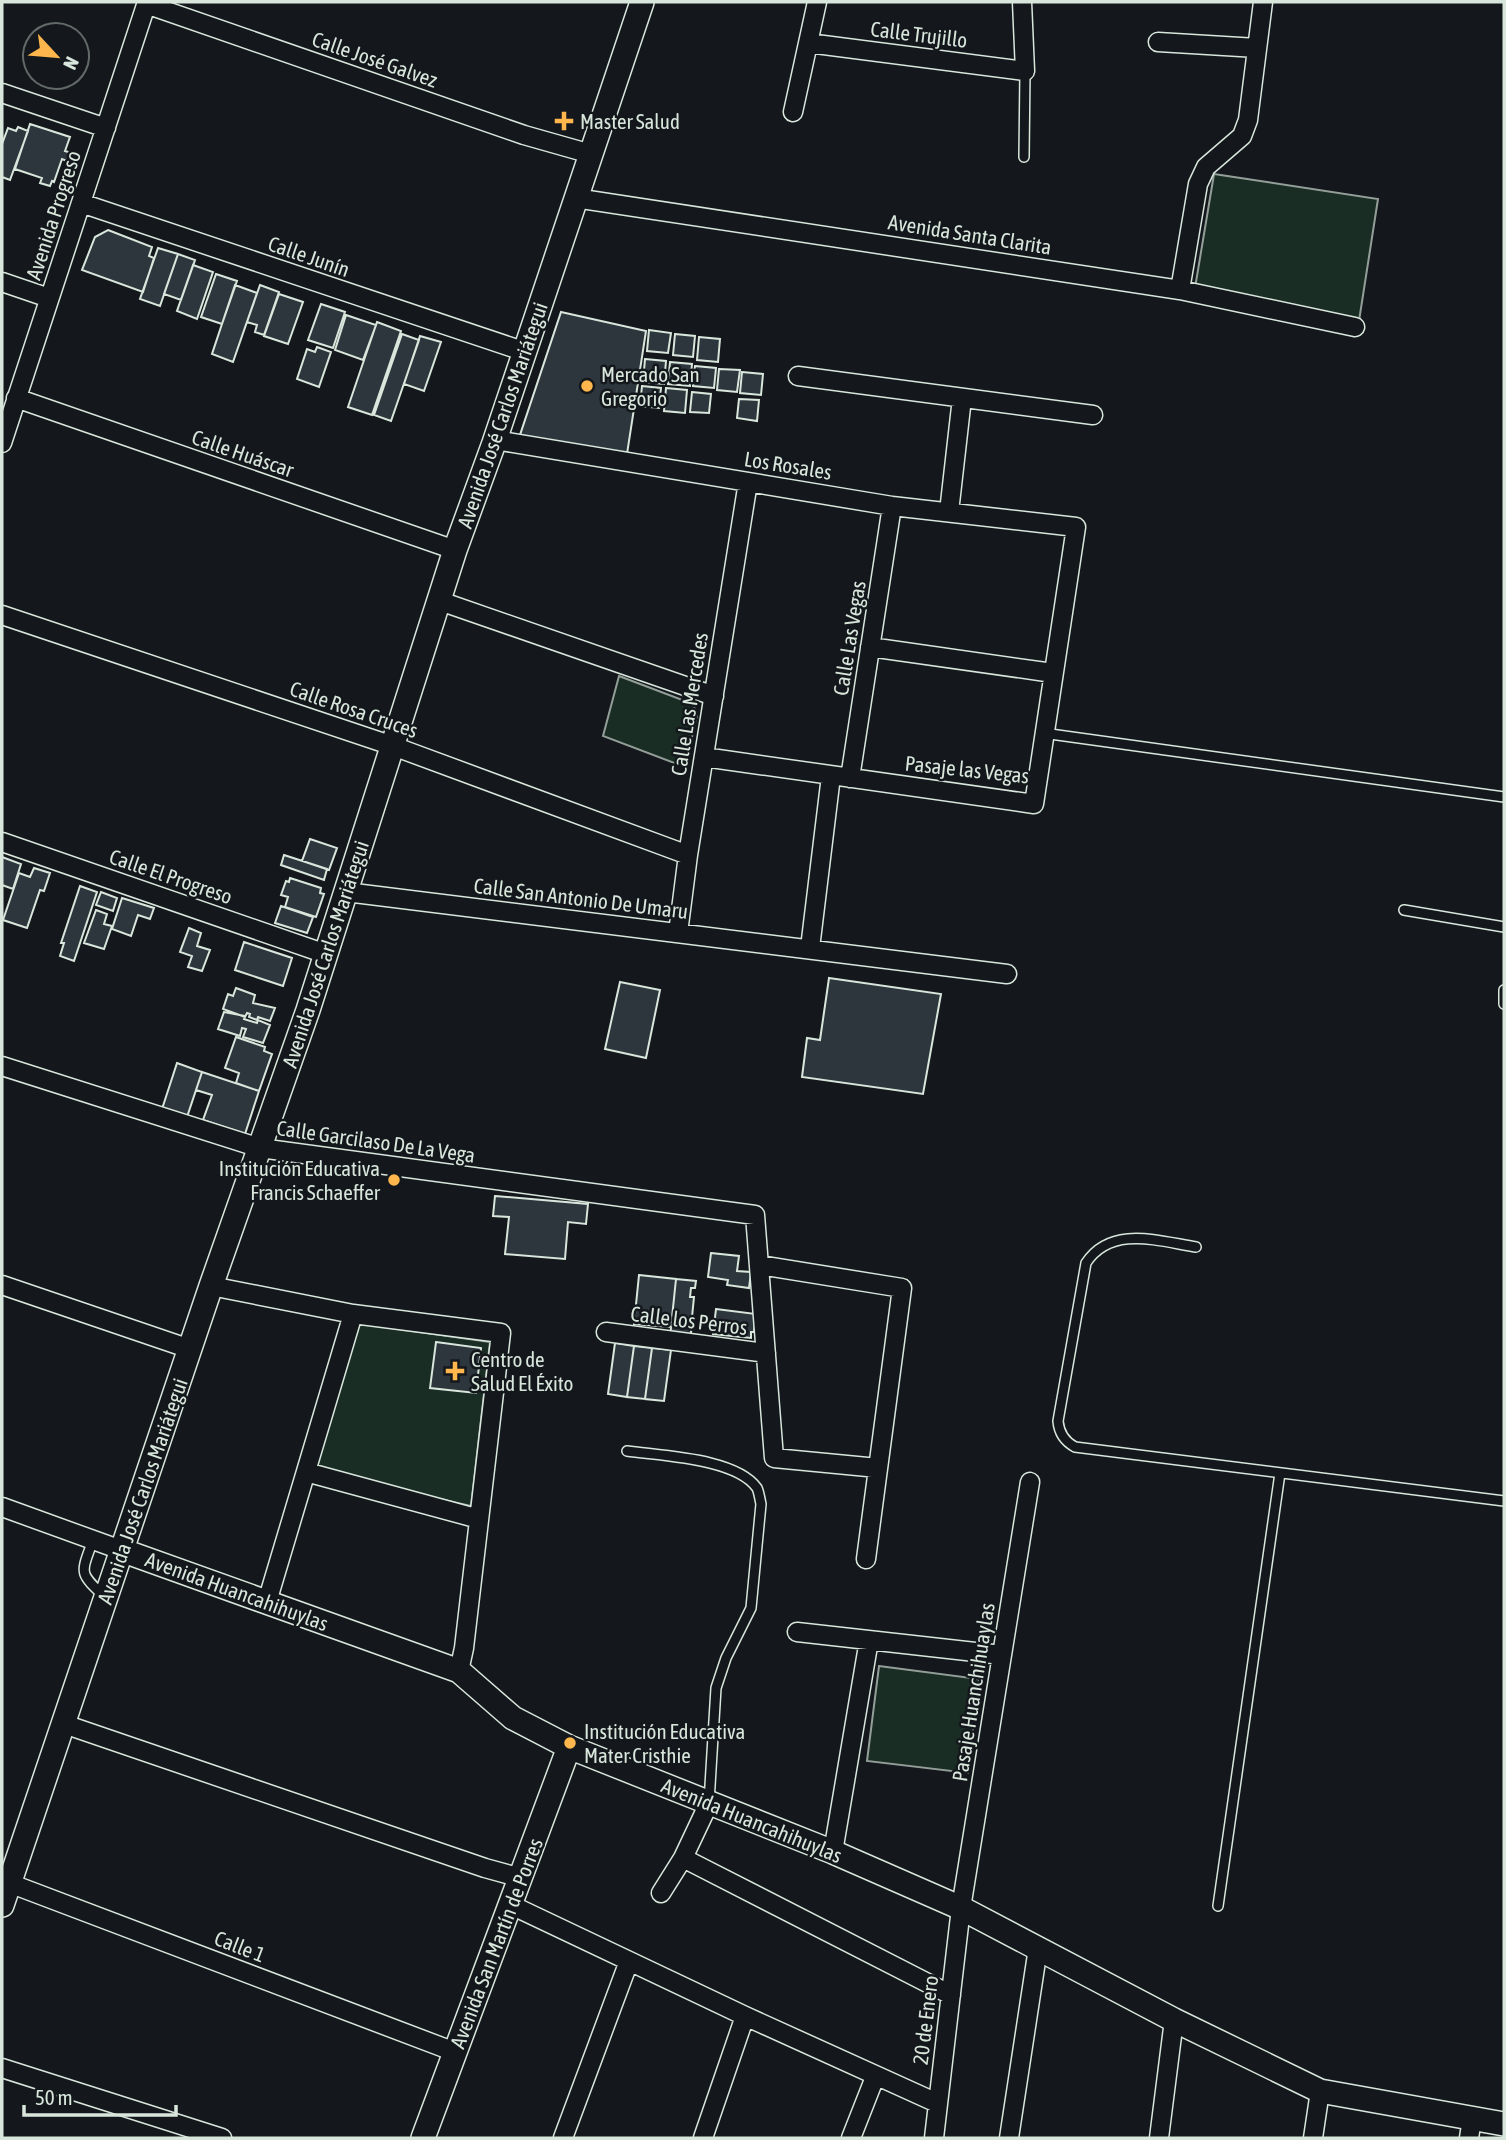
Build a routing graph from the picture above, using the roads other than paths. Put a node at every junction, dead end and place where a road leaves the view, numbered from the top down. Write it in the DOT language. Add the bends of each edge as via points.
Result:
graph roads {
  1 [pos="642,2"];
  2 [pos="817,2"];
  3 [pos="1022,2"];
  4 [pos="1263,2"];
  5 [pos="147,3"];
  6 [pos="1158,41"];
  7 [pos="808,43"];
  8 [pos="1256,48"];
  9 [pos="1025,71"];
  10 [pos="2,93"];
  11 [pos="793,112"];
  12 [pos="106,128"];
  13 [pos="590,154"];
  14 [pos="1024,157"];
  15 [pos="575,198"];
  16 [pos="81,203"];
  17 [pos="2,282"];
  18 [pos="1180,290"];
  19 [pos="49,298"];
  20 [pos="1355,327"];
  21 [pos="523,351"];
  22 [pos="798,376"];
  23 [pos="16,398"];
  24 [pos="962,398"];
  25 [pos="1093,415"];
  26 [pos="495,440"];
  27 [pos="2,443"];
  28 [pos="748,482"];
  29 [pos="892,506"];
  30 [pos="949,512"];
  31 [pos="1076,527"];
  32 [pos="456,550"];
  33 [pos="440,601"];
  34 [pos="2,615"];
  35 [pos="870,647"];
  36 [pos="1053,673"];
  37 [pos="714,696"];
  38 [pos="1043,733"];
  39 [pos="393,746"];
  40 [pos="704,757"];
  41 [pos="831,776"];
  42 [pos="850,778"];
  43 [pos="1504,797"];
  44 [pos="2,842"];
  45 [pos="688,855"];
  46 [pos="346,892"];
  47 [pos="1404,910"];
  48 [pos="1504,927"];
  49 [pos="678,933"];
  50 [pos="810,948"];
  51 [pos="326,954"];
  52 [pos="1007,974"];
  53 [pos="1504,990"];
  54 [pos="1504,1004"];
  55 [pos="2,1066"];
  56 [pos="260,1148"];
  57 [pos="1196,1247"];
  58 [pos="759,1265"];
  59 [pos="2,1285"];
  60 [pos="211,1286"];
  61 [pos="353,1314"];
  62 [pos="606,1332"];
  63 [pos="190,1349"];
  64 [pos="766,1353"];
  65 [pos="627,1451"];
  66 [pos="878,1468"];
  67 [pos="306,1472"];
  68 [pos="1280,1473"];
  69 [pos="1030,1482"];
  70 [pos="1504,1501"];
  71 [pos="2,1507"];
  72 [pos="479,1519"];
  73 [pos="93,1540"];
  74 [pos="121,1550"];
  75 [pos="866,1559"];
  76 [pos="106,1598"];
  77 [pos="267,1602"];
  78 [pos="797,1632"];
  79 [pos="869,1640"];
  80 [pos="1002,1655"];
  81 [pos="459,1671"];
  82 [pos="64,1724"];
  83 [pos="569,1746"];
  84 [pos="709,1803"];
  85 [pos="833,1852"];
  86 [pos="683,1858"];
  87 [pos="521,1878"];
  88 [pos="662,1893"];
  89 [pos="5,1894"];
  90 [pos="511,1905"];
  91 [pos="1218,1906"];
  92 [pos="961,1908"];
  93 [pos="1038,1948"];
  94 [pos="629,1961"];
  95 [pos="951,1995"];
  96 [pos="745,2016"];
  97 [pos="1174,2020"];
  98 [pos="455,2052"];
  99 [pos="2,2068"];
  100 [pos="875,2077"];
  101 [pos="1320,2091"];
  102 [pos="937,2103"];
  103 [pos="1504,2123"];
  104 [pos="1470,2129"];
  105 [pos="222,2138"];
  106 [pos="423,2138"];
  107 [pos="563,2138"];
  108 [pos="703,2138"];
  109 [pos="851,2138"];
  110 [pos="934,2138"];
  111 [pos="1009,2138"];
  112 [pos="1159,2138"];
  113 [pos="1313,2138"];
  1 -- 13 [label="street, Avenida José Carlos Mariátegui"];
  2 -- 7 [label="street"];
  3 -- 9 [label="street"];
  4 -- 8 [label="street"];
  5 -- 12 [label="street, Avenida Progreso"];
  5 -- 13 [label="street, Calle José Galvez"];
  6 -- 8 [label="street"];
  7 -- 9 [label="street, Calle Trujillo"];
  7 -- 11 [label="street"];
  8 -- 18 [label="street" via="1242,136 1206,167 1198,184"];
  9 -- 14 [label="lane"];
  10 -- 12 [label="street"];
  12 -- 16 [label="street, Avenida Progreso"];
  13 -- 15 [label="street, Avenida José Carlos Mariátegui"];
  15 -- 18 [label="street, Avenida Santa Clarita"];
  15 -- 21 [label="street, Avenida José Carlos Mariátegui"];
  16 -- 19 [label="street, Avenida Progreso"];
  16 -- 21 [label="street, Calle Junín"];
  17 -- 19 [label="street"];
  18 -- 20 [label="street, Avenida Santa Clarita"];
  19 -- 23 [label="street, Avenida Progreso"];
  21 -- 26 [label="street, Avenida José Carlos Mariátegui"];
  22 -- 24 [label="street"];
  23 -- 27 [label="street, Avenida Progreso"];
  23 -- 32 [label="street, Calle Huáscar"];
  24 -- 25 [label="street"];
  24 -- 30 [label="street"];
  26 -- 28 [label="street, Los Rosales"];
  26 -- 32 [label="street, Avenida José Carlos Mariátegui"];
  28 -- 29 [label="street, Los Rosales"];
  28 -- 37 [label="street, Calle Las Mercedes"];
  29 -- 30 [label="street, Los Rosales"];
  29 -- 35 [label="street, Calle Las Vegas"];
  30 -- 31 [label="street, Los Rosales"];
  31 -- 36 [label="street, Pasaje las Vegas"];
  32 -- 33 [label="street, Avenida José Carlos Mariátegui"];
  33 -- 37 [label="street"];
  33 -- 39 [label="street, Avenida José Carlos Mariátegui"];
  34 -- 39 [label="street, Calle Rosa Cruces"];
  35 -- 36 [label="street"];
  35 -- 42 [label="street, Calle Las Vegas"];
  36 -- 38 [label="street, Pasaje las Vegas"];
  37 -- 40 [label="street, Calle Las Mercedes"];
  38 -- 42 [label="street, Pasaje las Vegas" via="1034,804"];
  38 -- 43 [label="lane"];
  39 -- 45 [label="street, Calle Rosa Cruces"];
  39 -- 46 [label="street, Avenida José Carlos Mariátegui"];
  40 -- 41 [label="street, Pasaje las Vegas"];
  40 -- 45 [label="street, Calle Las Mercedes"];
  41 -- 42 [label="street, Pasaje las Vegas"];
  41 -- 50 [label="street"];
  44 -- 51 [label="street, Calle El Progreso"];
  45 -- 49 [label="street, Calle Las Mercedes"];
  46 -- 49 [label="street, Calle San Antonio De Umaru"];
  46 -- 51 [label="street, Avenida José Carlos Mariátegui"];
  47 -- 48 [label="lane"];
  49 -- 50 [label="street, Calle San Antonio De Umaru"];
  50 -- 52 [label="street, Calle San Antonio De Umaru"];
  51 -- 56 [label="street, Avenida José Carlos Mariátegui"];
  53 -- 54 [label="lane"];
  55 -- 56 [label="street, Calle Garcilaso De La Vega"];
  56 -- 58 [label="street, Calle Garcilaso De La Vega" via="755,1215"];
  56 -- 60 [label="street, Avenida José Carlos Mariátegui"];
  57 -- 68 [label="lane" via="1119,1239 1092,1254 1086,1263 1059,1429 1074,1447"];
  58 -- 64 [label="street"];
  58 -- 66 [label="street" via="902,1288"];
  59 -- 63 [label="street"];
  60 -- 61 [label="street"];
  60 -- 63 [label="street, Avenida José Carlos Mariátegui"];
  61 -- 67 [label="street"];
  61 -- 72 [label="street" via="501,1333"];
  62 -- 64 [label="street, Calle los Perros"];
  63 -- 74 [label="street, Avenida José Carlos Mariátegui"];
  64 -- 66 [label="street" via="774,1458"];
  65 -- 84 [label="lane" via="709,1462 739,1474 757,1489 761,1504 751,1608 716,1688"];
  66 -- 75 [label="street"];
  67 -- 72 [label="street"];
  67 -- 77 [label="street"];
  68 -- 70 [label="lane"];
  68 -- 91 [label="lane"];
  69 -- 80 [label="street, Pasaje Huanchihuaylas"];
  71 -- 73 [label="street, Avenida Huancahihuylas"];
  72 -- 81 [label="street"];
  73 -- 74 [label="street, Avenida Huancahihuylas"];
  73 -- 76 [label="lane" via="84,1575"];
  74 -- 76 [label="street, Avenida José Carlos Mariátegui"];
  74 -- 77 [label="street, Avenida Huancahihuylas"];
  76 -- 82 [label="street, Avenida José Carlos Mariátegui"];
  77 -- 81 [label="street, Avenida Huancahihuylas"];
  78 -- 79 [label="street"];
  79 -- 80 [label="street"];
  79 -- 85 [label="street"];
  80 -- 92 [label="street, Pasaje Huanchihuaylas"];
  81 -- 83 [label="street, Avenida Huancahihuylas" via="513,1718"];
  82 -- 87 [label="street"];
  82 -- 89 [label="street, Avenida José Carlos Mariátegui"];
  83 -- 84 [label="street, Avenida Huancahihuylas"];
  83 -- 87 [label="street, Avenida San Martín de Porres"];
  84 -- 85 [label="street, Avenida Huancahihuylas"];
  84 -- 86 [label="street"];
  85 -- 92 [label="street, Avenida Huancahihuylas"];
  86 -- 88 [label="street"];
  86 -- 95 [label="street"];
  87 -- 90 [label="street, Avenida San Martín de Porres"];
  89 -- 98 [label="street, Calle 1"];
  90 -- 94 [label="street"];
  90 -- 98 [label="street, Avenida San Martín de Porres"];
  92 -- 93 [label="street, Avenida Huancahihuylas"];
  92 -- 95 [label="street, 20 de Enero"];
  93 -- 97 [label="street, Avenida Huancahihuylas"];
  93 -- 111 [label="street"];
  94 -- 96 [label="street"];
  94 -- 107 [label="street"];
  95 -- 102 [label="street, 20 de Enero"];
  96 -- 100 [label="street"];
  96 -- 108 [label="street"];
  97 -- 101 [label="street, Avenida Huancahihuylas"];
  97 -- 112 [label="street"];
  98 -- 106 [label="street, Avenida San Martín de Porres"];
  99 -- 105 [label="street"];
  100 -- 102 [label="street"];
  100 -- 109 [label="street"];
  101 -- 104 [label="street, Avenida Huancahihuylas"];
  101 -- 113 [label="street"];
  102 -- 110 [label="street, 20 de Enero"];
  103 -- 104 [label="street, Avenida Huancahihuylas"];
}
